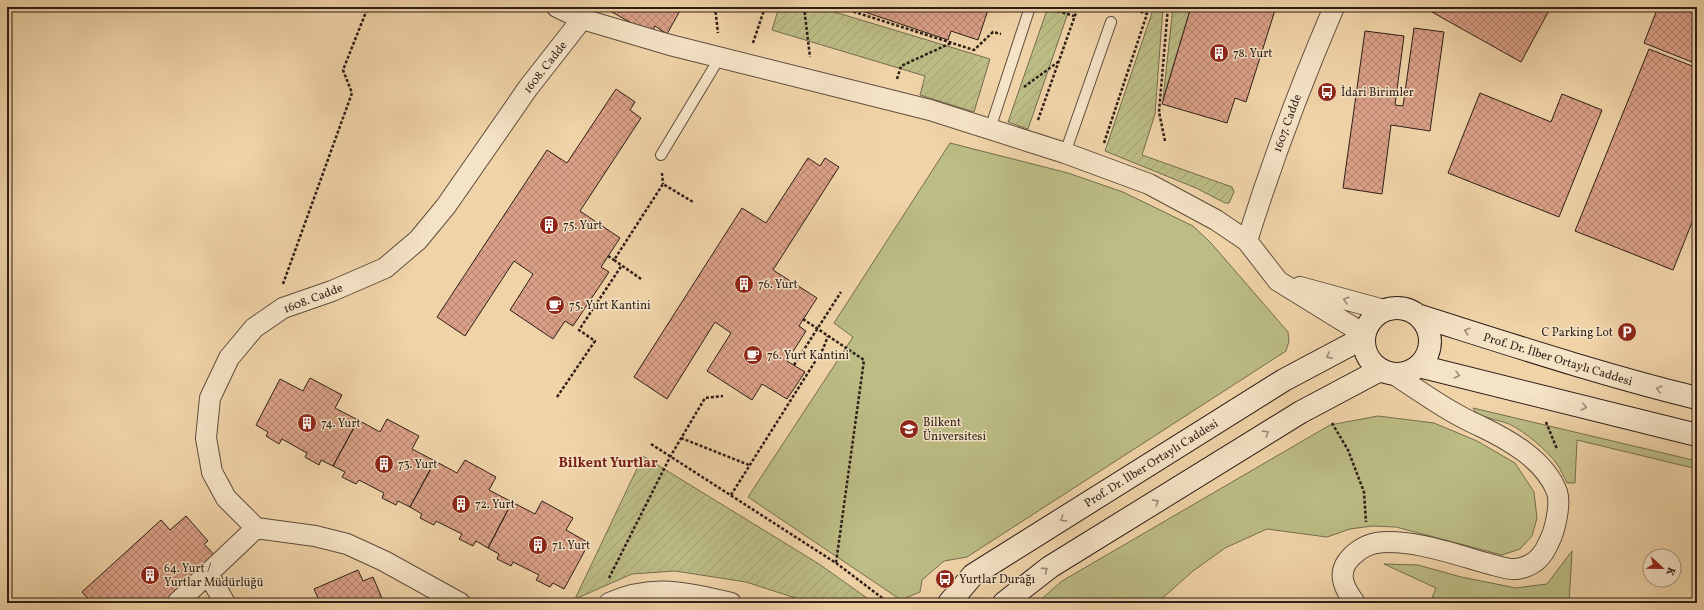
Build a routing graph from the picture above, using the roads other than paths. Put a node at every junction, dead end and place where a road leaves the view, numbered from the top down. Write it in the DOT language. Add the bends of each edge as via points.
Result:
graph roads {
  1 [pos="557,7"];
  2 [pos="1030,7"];
  3 [pos="1334,7"];
  4 [pos="582,20"];
  5 [pos="1111,22"];
  6 [pos="720,57"];
  7 [pos="990,129"];
  8 [pos="1065,152"];
  9 [pos="661,155"];
  10 [pos="1247,241"];
  11 [pos="1278,281"];
  12 [pos="1384,310"];
  13 [pos="1420,316"];
  14 [pos="1364,336"];
  15 [pos="1420,366"];
  16 [pos="1387,373"];
  17 [pos="1697,398"];
  18 [pos="1697,434"];
  19 [pos="256,528"];
  20 [pos="208,574"];
  21 [pos="177,603"];
  22 [pos="225,603"];
  23 [pos="460,603"];
  24 [pos="609,603"];
  25 [pos="731,603"];
  26 [pos="949,603"];
  27 [pos="1004,603"];
  28 [pos="1355,603"];
  1 -- 4 [label="street"];
  2 -- 7 [label="lane"];
  3 -- 10 [label="street, 1607. Cadde" via="1296,96"];
  4 -- 6 [label="street"];
  4 -- 19 [label="street, 1608. Cadde" via="528,88 446,206 418,240 385,268 332,291 283,308 254,328 229,358 210,398 206,438 212,472 226,498"];
  5 -- 8 [label="lane"];
  6 -- 7 [label="street" via="930,110"];
  6 -- 9 [label="lane"];
  7 -- 8 [label="street"];
  8 -- 10 [label="street" via="1149,184 1216,220"];
  10 -- 11 [label="street"];
  12 -- 11 [label="street, one-way"];
  11 -- 14 [label="street"];
  12 -- 13 [label="street, Prof. Dr. İlber Ortaylı Caddesi" via="1402,308"];
  12 -- 14 [label="street" via="1374,316"];
  13 -- 15 [label="street" via="1430,336 1430,347"];
  17 -- 13 [label="street, Prof. Dr. İlber Ortaylı Caddesi, one-way" via="1544,356"];
  14 -- 16 [label="street" via="1367,357 1372,364"];
  14 -- 26 [label="street, Prof. Dr. İlber Ortaylı Caddesi, one-way" via="1284,380 973,575"];
  15 -- 16 [label="street" via="1412,371"];
  15 -- 18 [label="street, one-way"];
  27 -- 16 [label="street, one-way" via="1050,567 1320,402"];
  16 -- 28 [label="street" via="1462,418 1501,436 1528,455 1546,473 1557,493 1557,517 1552,537 1544,553 1532,565 1515,569 1417,545 1376,543 1353,553 1344,566 1342,580"];
  19 -- 20 [label="street"];
  19 -- 23 [label="street" via="315,536 347,544 384,561"];
  20 -- 21 [label="street"];
  20 -- 22 [label="street"];
  24 -- 25 [label="street" via="624,596 656,590 698,595"];
}
